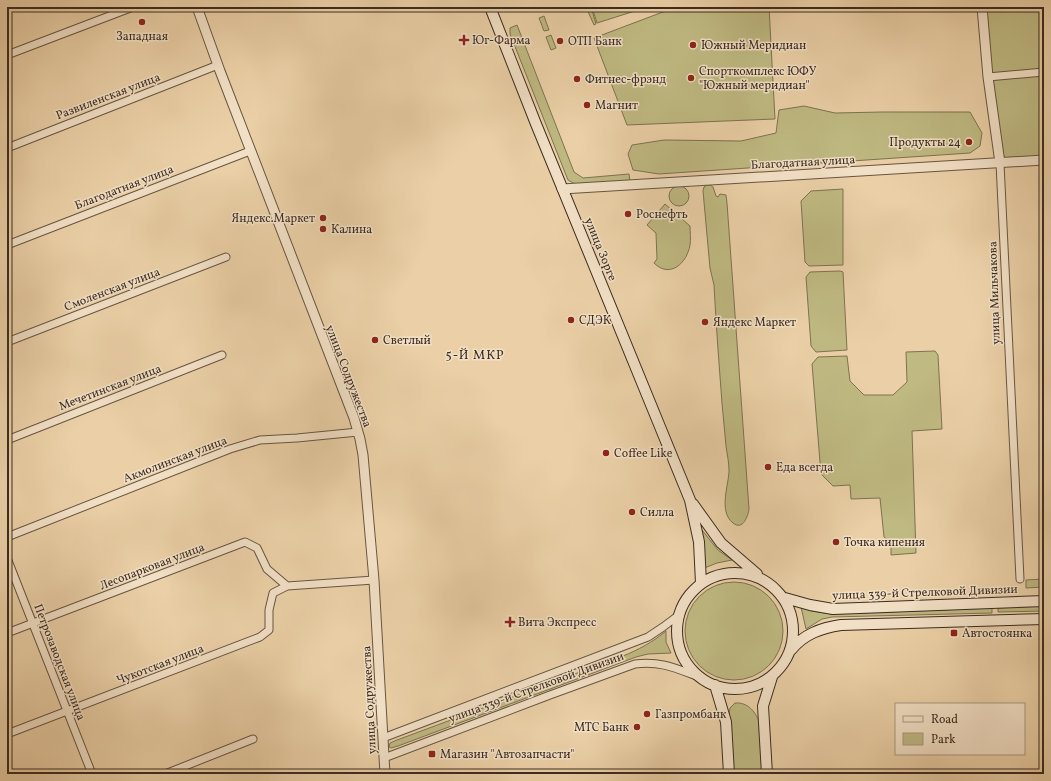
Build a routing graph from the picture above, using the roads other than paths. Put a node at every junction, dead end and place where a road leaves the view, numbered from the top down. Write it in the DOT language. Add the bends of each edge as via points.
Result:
graph roads {
  1 [pos="133,7"];
  2 [pos="197,7"];
  3 [pos="490,7"];
  4 [pos="982,7"];
  5 [pos="7,55"];
  6 [pos="218,65"];
  7 [pos="1044,72"];
  8 [pos="988,77"];
  9 [pos="7,148"];
  10 [pos="250,151"];
  11 [pos="1044,160"];
  12 [pos="1000,163"];
  13 [pos="562,189"];
  14 [pos="7,245"];
  15 [pos="226,257"];
  16 [pos="7,342"];
  17 [pos="222,355"];
  18 [pos="358,432"];
  19 [pos="7,440"];
  20 [pos="690,500"];
  21 [pos="7,537"];
  22 [pos="7,558"];
  23 [pos="760,577"];
  24 [pos="1020,579"];
  25 [pos="374,580"];
  26 [pos="701,583"];
  27 [pos="287,586"];
  28 [pos="785,598"];
  29 [pos="1044,601"];
  30 [pos="679,615"];
  31 [pos="1044,619"];
  32 [pos="34,623"];
  33 [pos="7,633"];
  34 [pos="791,650"];
  35 [pos="699,677"];
  36 [pos="772,677"];
  37 [pos="715,685"];
  38 [pos="68,712"];
  39 [pos="7,734"];
  40 [pos="383,738"];
  41 [pos="253,739"];
  42 [pos="384,758"];
  43 [pos="92,774"];
  44 [pos="165,774"];
  45 [pos="385,774"];
  46 [pos="729,774"];
  47 [pos="767,774"];
  1 -- 5 [label="street"];
  2 -- 6 [label="street, улица Содружества"];
  3 -- 13 [label="main road, улица Зорге"];
  4 -- 8 [label="street, улица Мильчакова"];
  6 -- 9 [label="street, Развиленская улица"];
  6 -- 10 [label="street, улица Содружества"];
  7 -- 8 [label="street"];
  8 -- 12 [label="street, улица Мильчакова"];
  10 -- 14 [label="street, Благодатная улица"];
  10 -- 18 [label="street, улица Содружества"];
  11 -- 12 [label="street, Благодатная улица"];
  12 -- 13 [label="street, Благодатная улица"];
  12 -- 24 [label="street, улица Мильчакова"];
  13 -- 20 [label="main road, улица Зорге"];
  15 -- 16 [label="street, Смоленская улица"];
  17 -- 19 [label="street, Мечетинская улица"];
  18 -- 21 [label="street, Акмолинская улица" via="260,440 230,449"];
  18 -- 25 [label="street, улица Содружества" via="363,455"];
  20 -- 23 [label="main road, улица Зорге" via="721,543"];
  20 -- 26 [label="main road, улица Зорге" via="699,542"];
  22 -- 32 [label="street, Петрозаводская улица"];
  23 -- 26 [label="main road" via="740,572 720,574"];
  23 -- 28 [label="main road" via="774,586"];
  25 -- 27 [label="street"];
  25 -- 40 [label="street, улица Содружества"];
  26 -- 30 [label="main road" via="691,592"];
  27 -- 32 [label="street, Лесопарковая улица" via="267,569 257,548 245,542"];
  27 -- 38 [label="street, Чукотская улица" via="274,593 269,610 269,630 260,637"];
  28 -- 29 [label="main road, улица 339-й Стрелковой Дивизии" via="833,608"];
  28 -- 34 [label="main road" via="792,614 794,632"];
  30 -- 35 [label="main road" via="677,632 680,649 687,664"];
  30 -- 40 [label="street, улица 339-й Стрелковой Дивизии" via="648,637"];
  31 -- 34 [label="main road" via="840,625 817,630 803,638"];
  32 -- 33 [label="street, Лесопарковая улица"];
  32 -- 38 [label="street, Петрозаводская улица"];
  34 -- 36 [label="main road" via="783,665"];
  35 -- 37 [label="main road"];
  35 -- 42 [label="street, улица 339-й Стрелковой Дивизии" via="672,666 635,664"];
  36 -- 37 [label="main road" via="744,689 729,689"];
  36 -- 47 [label="main road" via="763,706"];
  37 -- 46 [label="main road" via="726,722"];
  38 -- 39 [label="street, Чукотская улица"];
  38 -- 43 [label="street, Петрозаводская улица"];
  40 -- 42 [label="street, улица Содружества"];
  41 -- 44 [label="street"];
  42 -- 45 [label="street, улица Содружества"];
}
